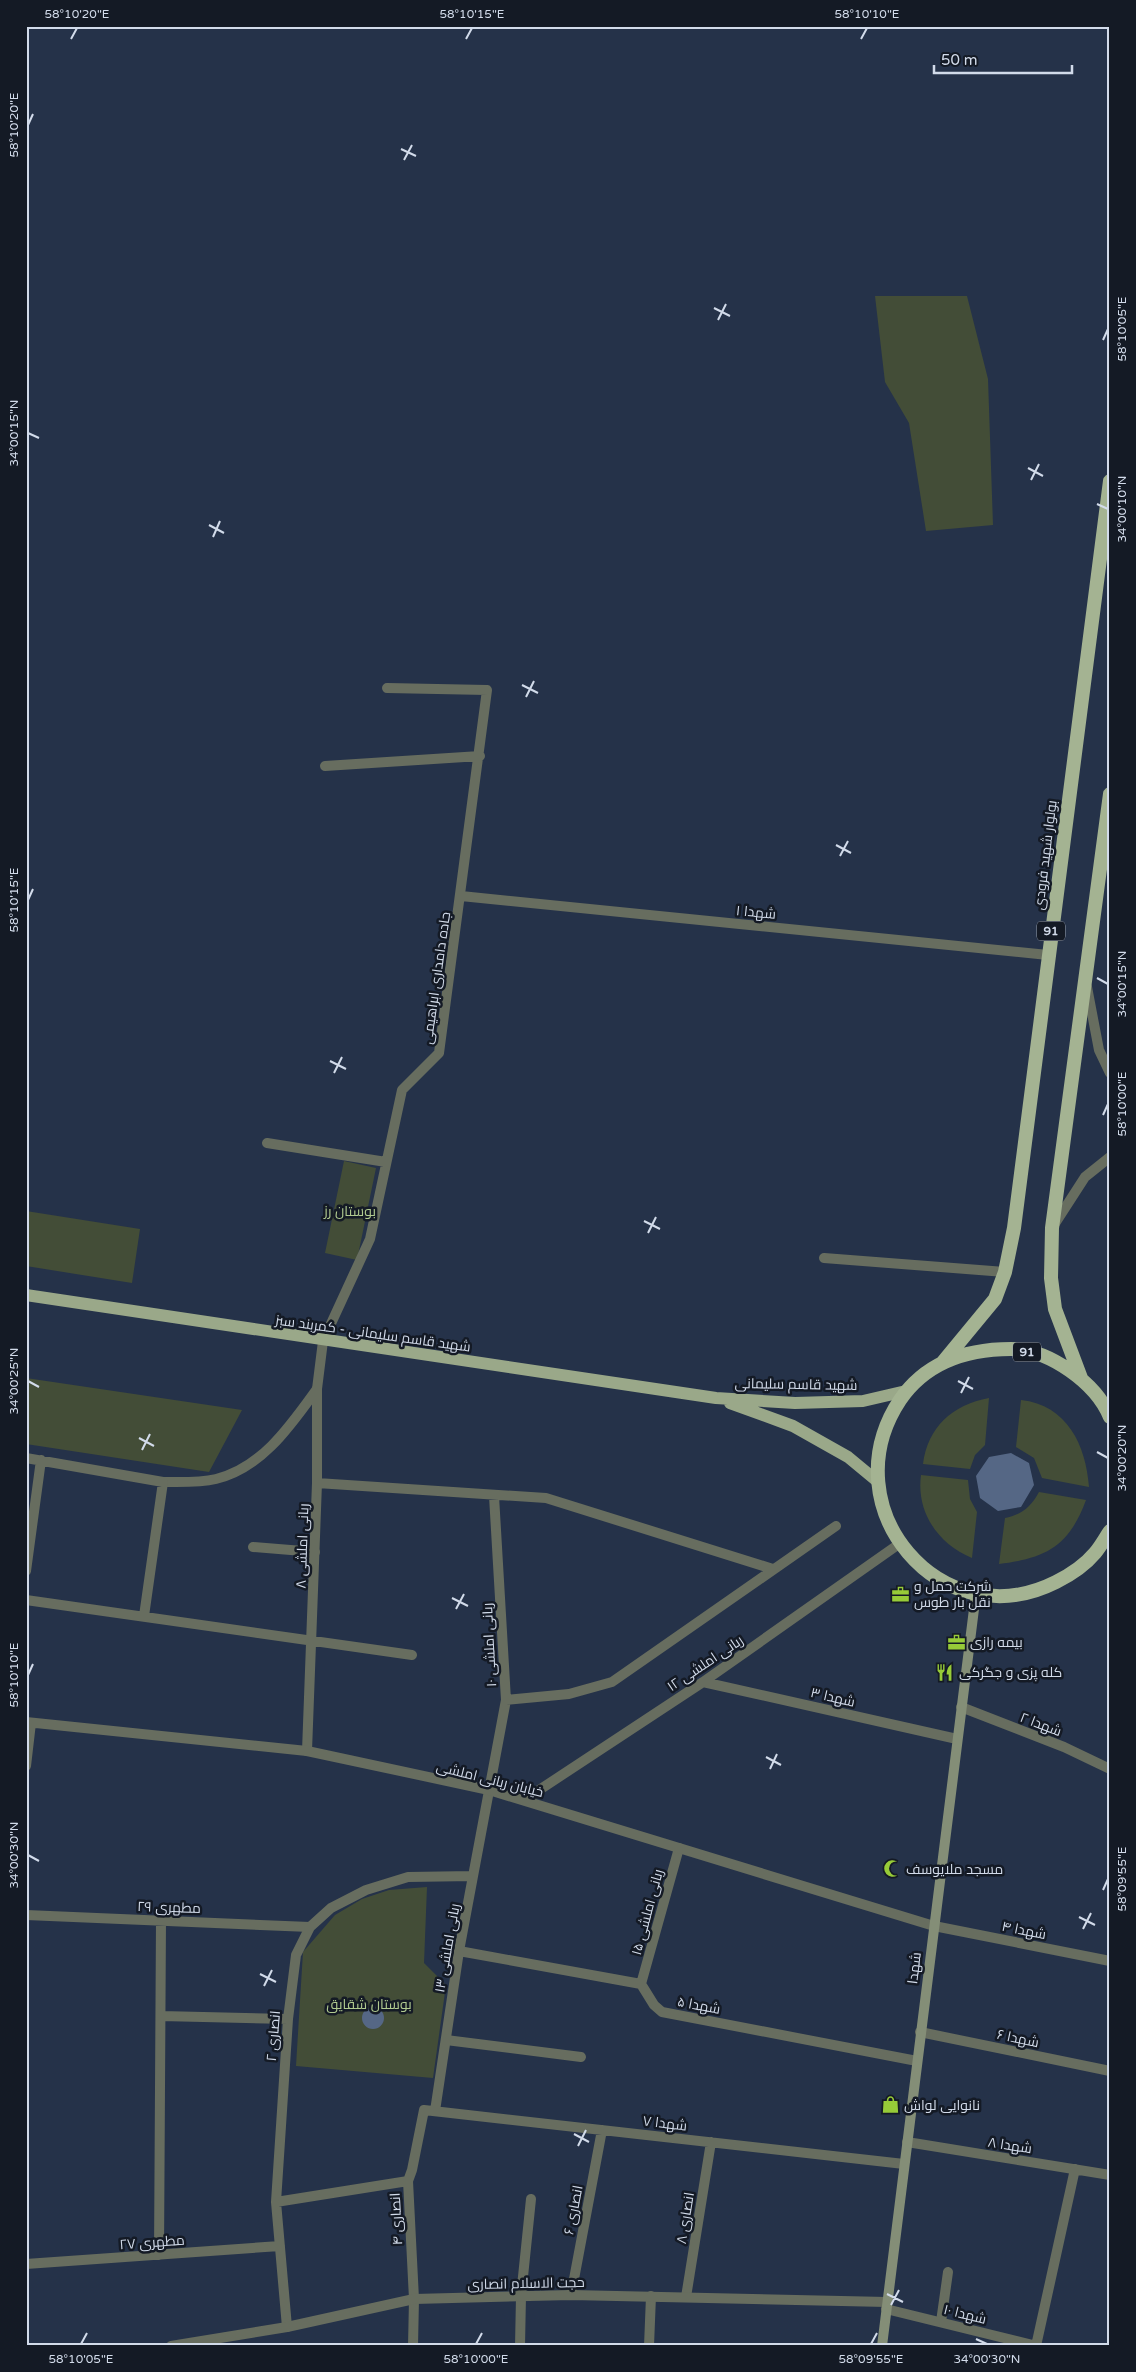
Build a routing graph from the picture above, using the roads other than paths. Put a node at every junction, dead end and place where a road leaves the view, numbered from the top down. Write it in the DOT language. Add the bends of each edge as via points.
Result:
graph roads {
  1 [pos="1110,481"];
  2 [pos="388,688"];
  3 [pos="480,756"];
  4 [pos="325,766"];
  5 [pos="1110,794"];
  6 [pos="1108,813"];
  7 [pos="461,896"];
  8 [pos="1048,955"];
  9 [pos="1086,979"];
  10 [pos="1110,1073"];
  11 [pos="267,1143"];
  12 [pos="1110,1157"];
  13 [pos="386,1162"];
  14 [pos="1052,1228"];
  15 [pos="824,1258"];
  16 [pos="1005,1272"];
  17 [pos="26,1295"];
  18 [pos="323,1341"];
  19 [pos="943,1362"];
  20 [pos="1081,1378"];
  21 [pos="317,1389"];
  22 [pos="906,1391"];
  23 [pos="716,1398"];
  24 [pos="1110,1417"];
  25 [pos="26,1458"];
  26 [pos="41,1460"];
  27 [pos="877,1481"];
  28 [pos="162,1482"];
  29 [pos="317,1482"];
  30 [pos="494,1496"];
  31 [pos="836,1526"];
  32 [pos="1110,1531"];
  33 [pos="900,1544"];
  34 [pos="253,1547"];
  35 [pos="1110,1549"];
  36 [pos="315,1552"];
  37 [pos="1095,1553"];
  38 [pos="773,1569"];
  39 [pos="26,1571"];
  40 [pos="976,1593"];
  41 [pos="26,1600"];
  42 [pos="144,1616"];
  43 [pos="313,1641"];
  44 [pos="412,1655"];
  45 [pos="703,1682"];
  46 [pos="506,1700"];
  47 [pos="961,1707"];
  48 [pos="28,1722"];
  49 [pos="957,1739"];
  50 [pos="307,1751"];
  51 [pos="26,1766"];
  52 [pos="1110,1769"];
  53 [pos="489,1790"];
  54 [pos="524,1800"];
  55 [pos="678,1848"];
  56 [pos="473,1876"];
  57 [pos="26,1915"];
  58 [pos="161,1920"];
  59 [pos="934,1926"];
  60 [pos="310,1927"];
  61 [pos="459,1950"];
  62 [pos="1110,1961"];
  63 [pos="641,1984"];
  64 [pos="161,2016"];
  65 [pos="288,2019"];
  66 [pos="920,2032"];
  67 [pos="446,2040"];
  68 [pos="581,2057"];
  69 [pos="917,2061"];
  70 [pos="1110,2070"];
  71 [pos="424,2110"];
  72 [pos="435,2111"];
  73 [pos="602,2130"];
  74 [pos="711,2142"];
  75 [pos="906,2142"];
  76 [pos="904,2164"];
  77 [pos="1075,2169"];
  78 [pos="1110,2175"];
  79 [pos="408,2180"];
  80 [pos="531,2199"];
  81 [pos="276,2202"];
  82 [pos="280,2246"];
  83 [pos="159,2255"];
  84 [pos="26,2264"];
  85 [pos="948,2272"];
  86 [pos="570,2295"];
  87 [pos="521,2296"];
  88 [pos="651,2296"];
  89 [pos="686,2297"];
  90 [pos="414,2299"];
  91 [pos="886,2305"];
  92 [pos="941,2322"];
  93 [pos="287,2327"];
  94 [pos="193,2343"];
  95 [pos="171,2346"];
  96 [pos="413,2346"];
  97 [pos="520,2346"];
  98 [pos="649,2346"];
  99 [pos="882,2346"];
  100 [pos="1036,2346"];
  1 -- 8 [label="highway, بولوار شهید فرودی / 91"];
  2 -- 3 [label="street, جاده دامداری ابراهیمی" via="487,690"];
  3 -- 4 [label="street"];
  3 -- 7 [label="street, جاده دامداری ابراهیمی"];
  5 -- 6 [label="highway, 91"];
  6 -- 9 [label="highway, 91"];
  7 -- 8 [label="street, شهدا ۱"];
  7 -- 13 [label="street, جاده دامداری ابراهیمی" via="439,1053 402,1090"];
  8 -- 16 [label="highway, بولوار شهید فرودی / 91" via="1014,1228"];
  9 -- 10 [label="street" via="1099,1050"];
  9 -- 14 [label="highway, 91"];
  11 -- 13 [label="street"];
  12 -- 14 [label="street" via="1085,1177"];
  13 -- 18 [label="street, جاده دامداری ابراهیمی" via="370,1239"];
  14 -- 20 [label="highway, 91" via="1051,1278 1055,1309"];
  15 -- 16 [label="street"];
  16 -- 19 [label="highway, بولوار شهید فرودی / 91" via="994,1300"];
  17 -- 18 [label="main road, شهید قاسم سلیمانی - کمربند سبز"];
  18 -- 21 [label="street, ربانی املشی ۸"];
  18 -- 23 [label="main road, شهید قاسم سلیمانی - کمربند سبز"];
  19 -- 20 [label="highway, 91" via="978,1350 1014,1349 1050,1359"];
  19 -- 22 [label="highway, 91"];
  20 -- 24 [label="highway, 91" via="1106,1407"];
  21 -- 28 [label="street" via="283,1434 249,1464 217,1479"];
  21 -- 29 [label="street, ربانی املشی ۸"];
  22 -- 23 [label="main road, شهید قاسم سلیمانی" via="863,1401"];
  22 -- 27 [label="highway, 91" via="888,1418 878,1449"];
  23 -- 27 [label="main road, شهید قاسم سلیمانی" via="793,1426 848,1457"];
  25 -- 26 [label="street"];
  26 -- 28 [label="street"];
  26 -- 39 [label="street"];
  27 -- 33 [label="highway, 91" via="884,1514"];
  28 -- 42 [label="street"];
  29 -- 30 [label="street"];
  29 -- 36 [label="street, ربانی املشی ۸"];
  30 -- 38 [label="street" via="546,1498"];
  30 -- 46 [label="street, ربانی املشی ۱۰"];
  31 -- 38 [label="street"];
  32 -- 37 [label="highway, 91"];
  33 -- 40 [label="highway, 91" via="920,1567 946,1584"];
  33 -- 45 [label="street, ربانی املشی ۱۲"];
  34 -- 36 [label="street"];
  35 -- 37 [label="highway, 91"];
  36 -- 43 [label="street, ربانی املشی ۸"];
  37 -- 40 [label="highway, 91" via="1070,1575 1041,1590 1008,1596"];
  38 -- 46 [label="street" via="612,1682 569,1694"];
  40 -- 47 [label="main road, شهدا"];
  41 -- 42 [label="street"];
  42 -- 43 [label="street"];
  43 -- 44 [label="street"];
  43 -- 50 [label="street, ربانی املشی ۸"];
  45 -- 49 [label="street, شهدا ۳"];
  45 -- 54 [label="street, ربانی املشی ۱۲"];
  46 -- 53 [label="street, ربانی املشی ۱۰"];
  47 -- 49 [label="main road, شهدا"];
  47 -- 52 [label="street, شهدا ۲" via="1064,1747"];
  48 -- 50 [label="street, خیابان ربانی املشی"];
  48 -- 51 [label="street"];
  49 -- 59 [label="main road, شهدا"];
  50 -- 53 [label="street, خیابان ربانی املشی"];
  53 -- 54 [label="street, خیابان ربانی املشی"];
  53 -- 56 [label="street, ربانی املشی ۱۳"];
  54 -- 55 [label="street, خیابان ربانی املشی"];
  55 -- 59 [label="street, خیابان ربانی املشی"];
  55 -- 63 [label="street, ربانی املشی ۱۵"];
  56 -- 60 [label="street, انصاری ۲" via="408,1877 366,1890 331,1908"];
  56 -- 61 [label="street, ربانی املشی ۱۳"];
  57 -- 58 [label="street, مطهری ۲۹"];
  58 -- 60 [label="street, مطهری ۲۹"];
  58 -- 64 [label="street"];
  59 -- 62 [label="street, شهدا ۴"];
  59 -- 66 [label="main road, شهدا"];
  60 -- 65 [label="street, انصاری ۲" via="296,1955"];
  61 -- 63 [label="street"];
  61 -- 67 [label="street, ربانی املشی ۱۳"];
  63 -- 69 [label="street, شهدا ۵" via="662,2012"];
  64 -- 65 [label="street"];
  64 -- 83 [label="street"];
  65 -- 81 [label="street, انصاری ۲"];
  66 -- 69 [label="main road, شهدا"];
  66 -- 70 [label="street, شهدا ۶"];
  67 -- 68 [label="street"];
  67 -- 72 [label="street, ربانی املشی ۱۳"];
  69 -- 75 [label="main road, شهدا"];
  71 -- 72 [label="street, شهدا ۷"];
  71 -- 79 [label="street, انصاری ۴"];
  72 -- 73 [label="street, شهدا ۷"];
  73 -- 74 [label="street, شهدا ۷"];
  73 -- 86 [label="street, انصاری ۶"];
  74 -- 76 [label="street, شهدا ۷"];
  74 -- 89 [label="street, انصاری ۸"];
  75 -- 76 [label="main road, شهدا"];
  75 -- 77 [label="street, شهدا ۸"];
  76 -- 91 [label="main road, شهدا"];
  77 -- 78 [label="street, شهدا ۸"];
  77 -- 100 [label="street"];
  79 -- 81 [label="street"];
  79 -- 90 [label="street, انصاری ۴"];
  80 -- 87 [label="street"];
  81 -- 82 [label="street, انصاری ۲"];
  82 -- 83 [label="street, مطهری ۲۷"];
  82 -- 93 [label="street, انصاری ۲"];
  83 -- 84 [label="street, مطهری ۲۷"];
  85 -- 92 [label="street"];
  86 -- 87 [label="street, حجت الاسلام انصاری"];
  86 -- 88 [label="street, حجت الاسلام انصاری"];
  87 -- 90 [label="street, حجت الاسلام انصاری"];
  87 -- 97 [label="street"];
  88 -- 89 [label="street, حجت الاسلام انصاری"];
  88 -- 98 [label="street"];
  89 -- 91 [label="street, حجت الاسلام انصاری"];
  90 -- 93 [label="street, حجت الاسلام انصاری"];
  90 -- 96 [label="street, انصاری ۴"];
  91 -- 92 [label="street, شهدا ۱۰"];
  91 -- 99 [label="main road, شهدا"];
  92 -- 100 [label="street, شهدا ۱۰"];
  93 -- 94 [label="street, حجت الاسلام انصاری"];
  94 -- 95 [label="street, حجت الاسلام انصاری"];
}
